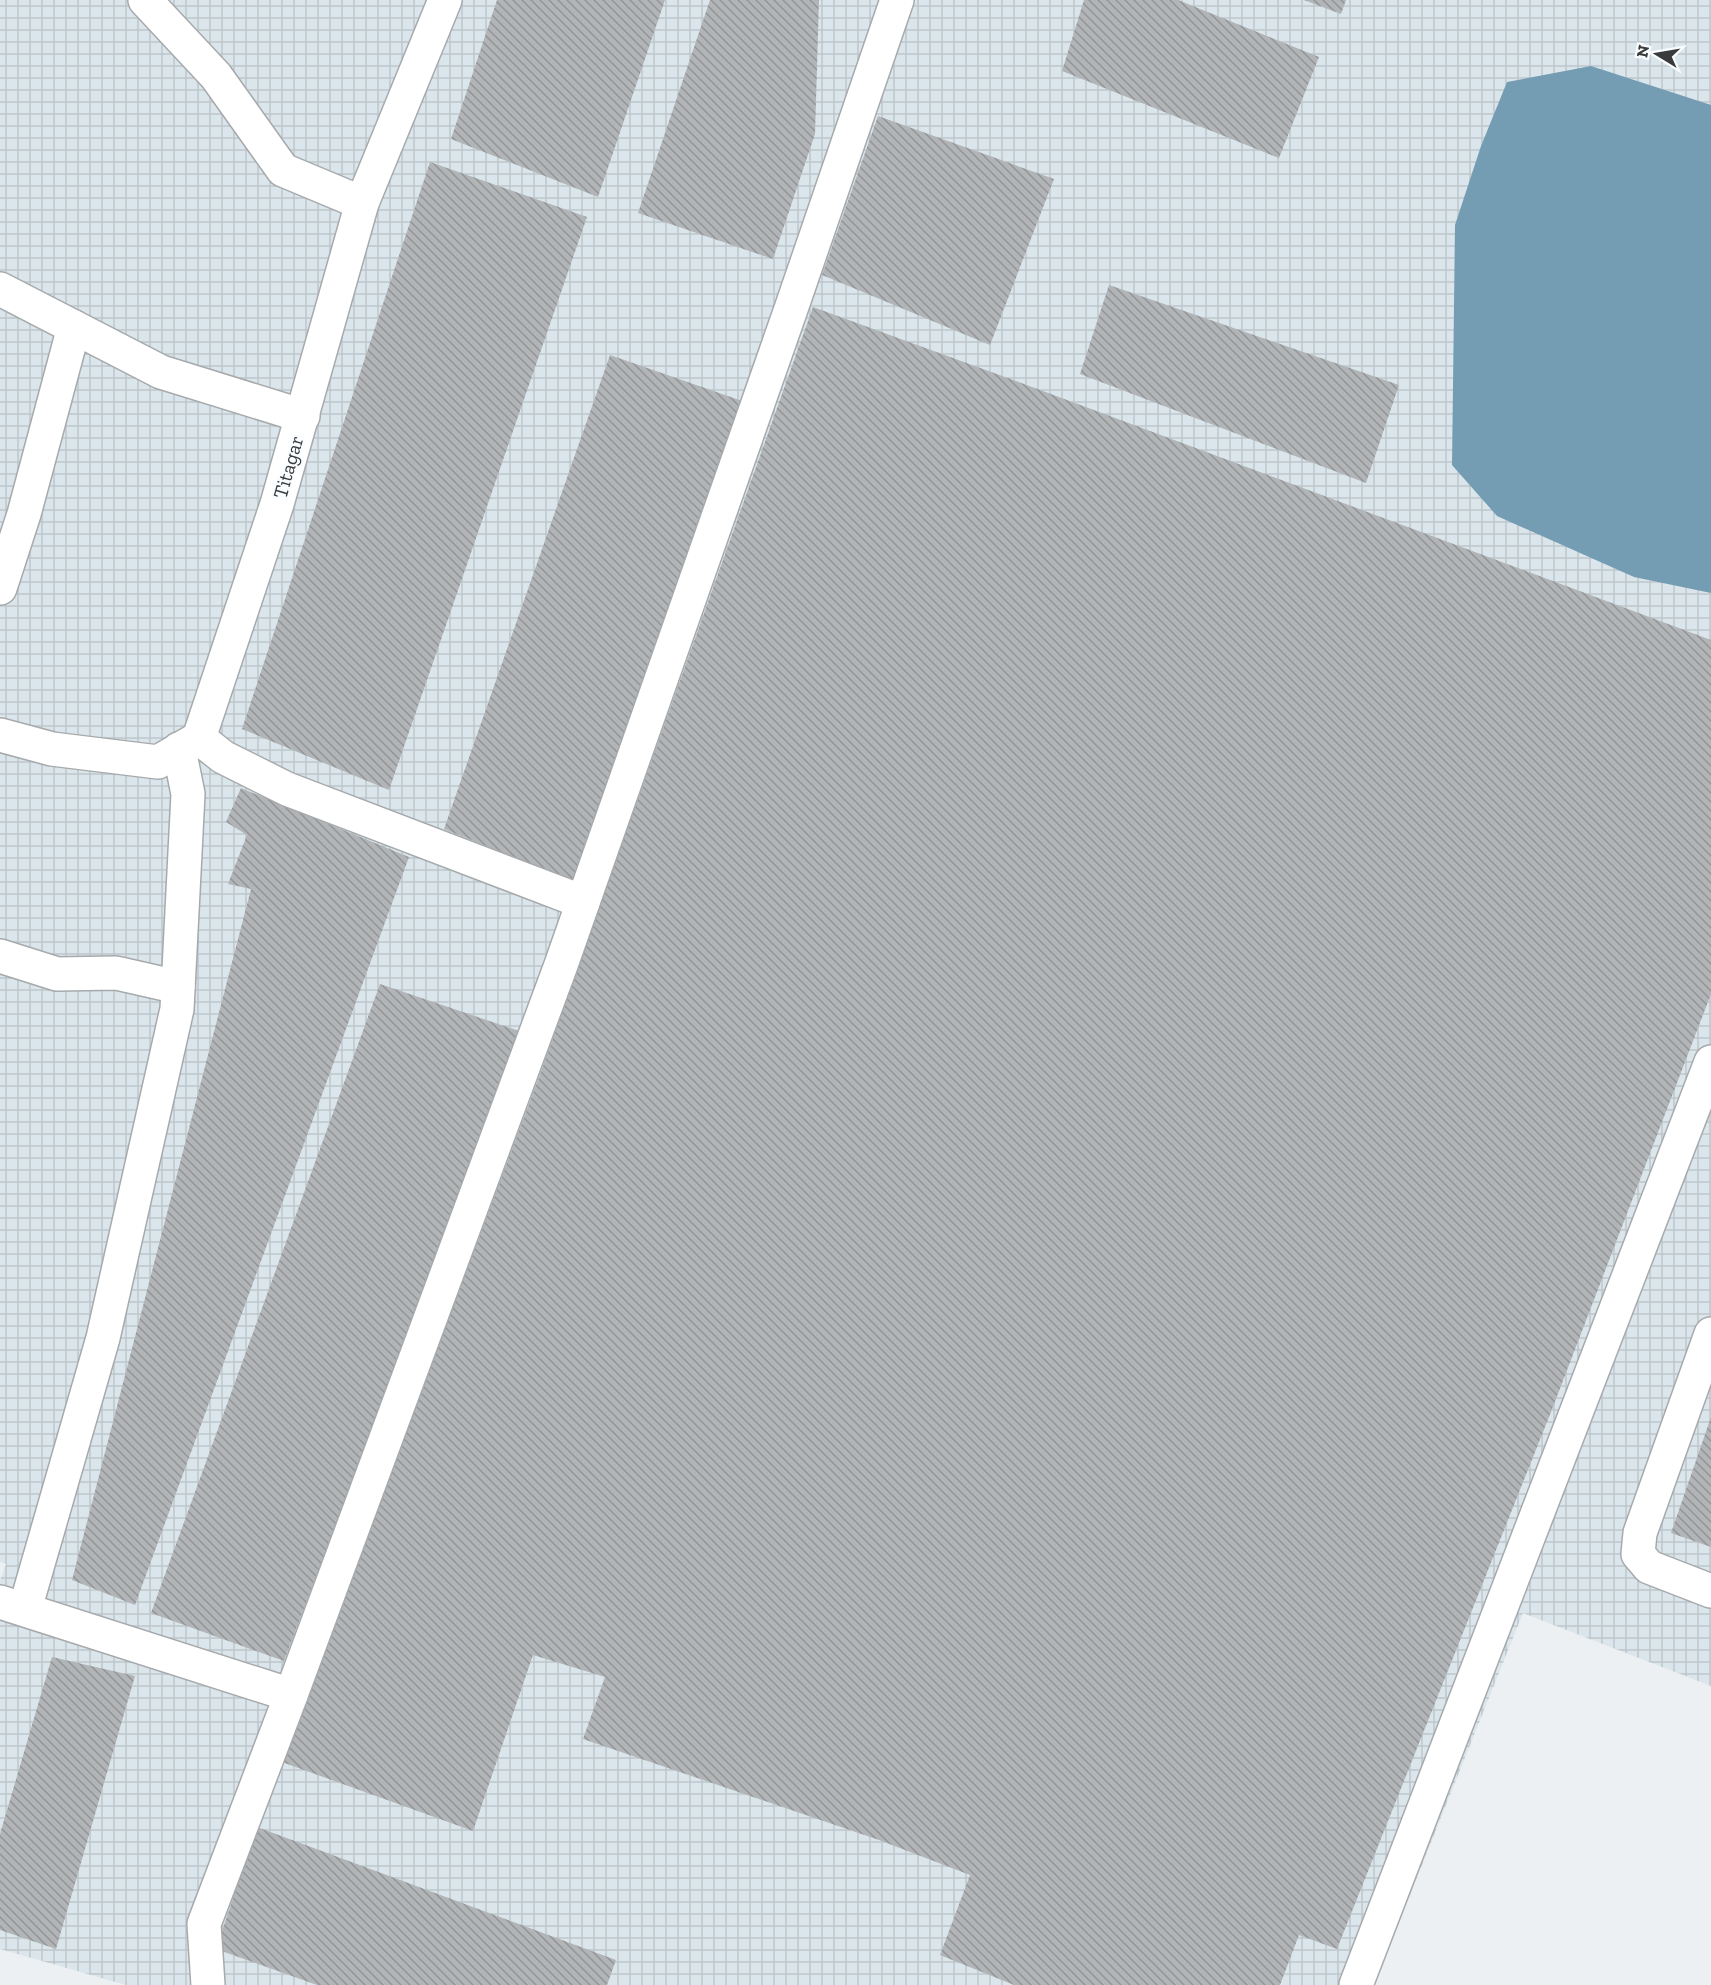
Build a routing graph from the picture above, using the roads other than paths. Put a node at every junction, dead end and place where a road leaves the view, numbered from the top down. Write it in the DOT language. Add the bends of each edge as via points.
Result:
graph roads {
  1 [pos="145,0"];
  2 [pos="445,0"];
  3 [pos="897,0"];
  4 [pos="362,203"];
  5 [pos="0,289"];
  6 [pos="74,327"];
  7 [pos="303,416"];
  8 [pos="0,588"];
  9 [pos="0,735"];
  10 [pos="189,743"];
  11 [pos="583,902"];
  12 [pos="0,956"];
  13 [pos="178,987"];
  14 [pos="1711,1062"];
  15 [pos="1711,1334"];
  16 [pos="1711,1591"];
  17 [pos="12,1606"];
  18 [pos="291,1695"];
  19 [pos="208,1985"];
  20 [pos="1356,1985"];
  1 -- 4 [label="street" via="216,76 283,170"];
  2 -- 4 [label="street, Titagar"];
  3 -- 11 [label="street"];
  4 -- 7 [label="street, Titagar"];
  5 -- 6 [label="street"];
  6 -- 7 [label="street" via="161,372"];
  6 -- 8 [label="street"];
  7 -- 10 [label="street, Titagar" via="278,504"];
  9 -- 10 [label="street" via="52,749 158,762"];
  10 -- 11 [label="street" via="287,789"];
  10 -- 13 [label="street"];
  11 -- 18 [label="street"];
  12 -- 13 [label="street" via="57,974 116,973"];
  13 -- 17 [label="street" via="177,1009 103,1338"];
  14 -- 20 [label="street"];
  15 -- 16 [label="street" via="1640,1533 1638,1554 1649,1568"];
  17 -- 18 [label="street"];
  18 -- 19 [label="street" via="204,1924"];
}
